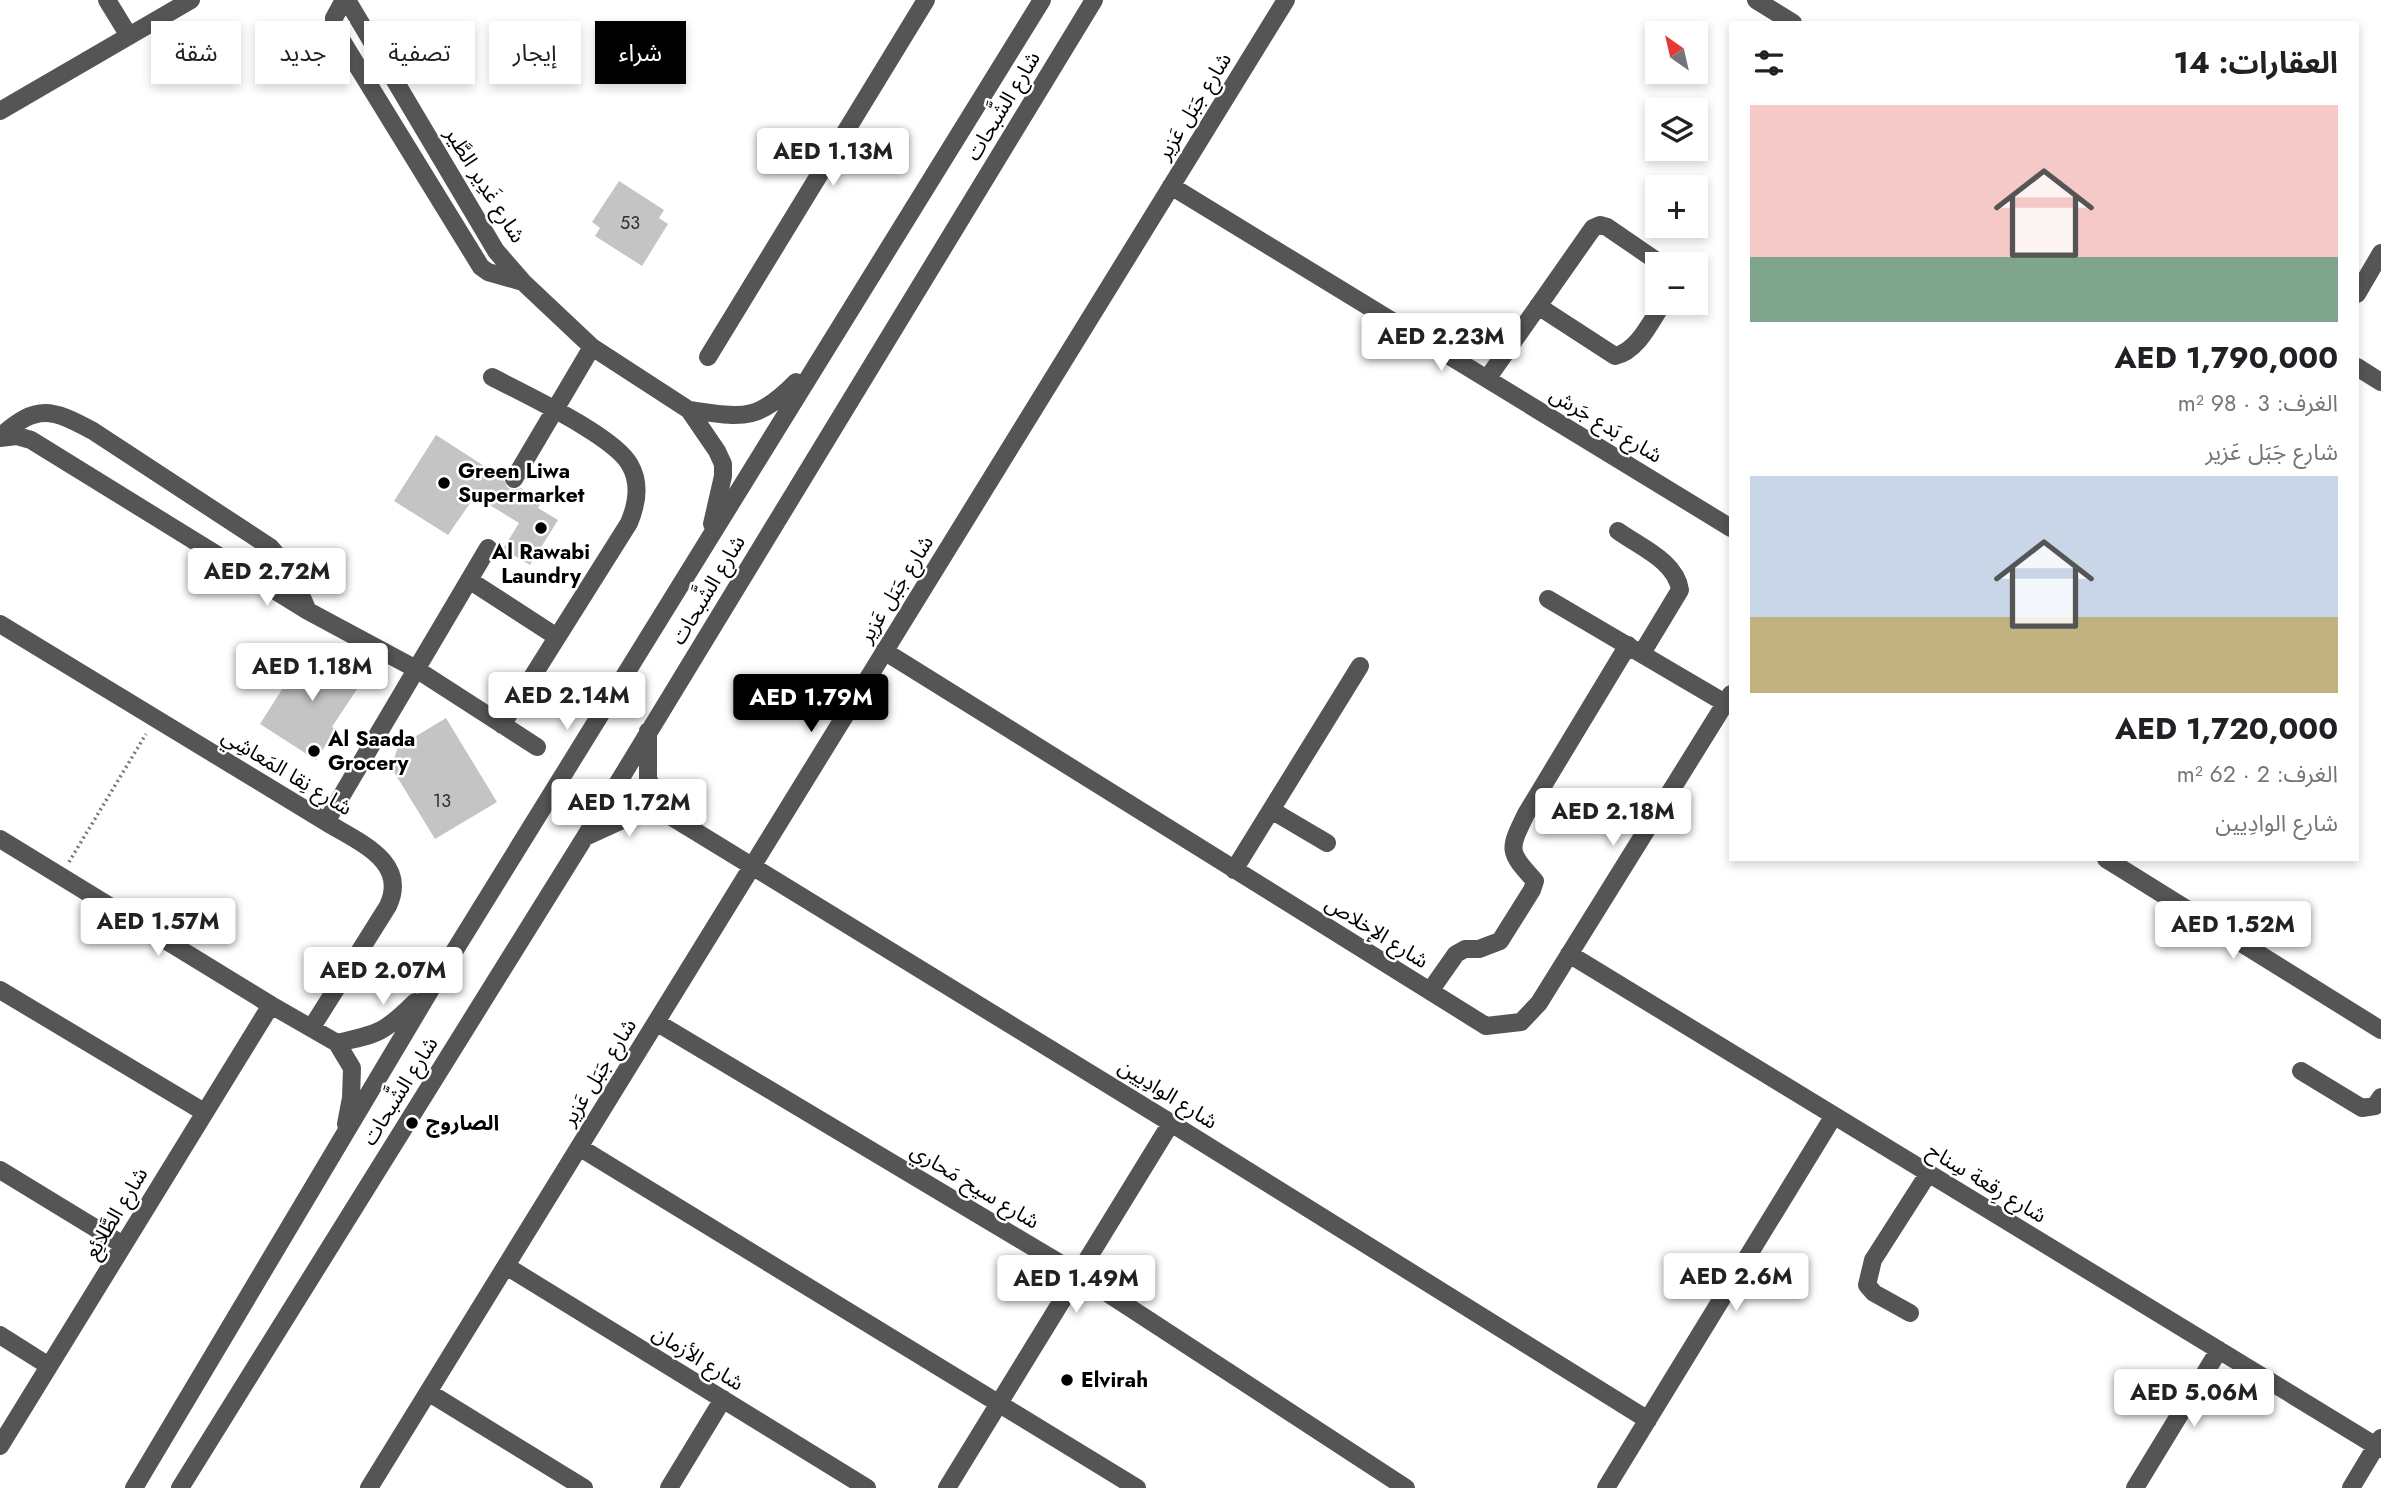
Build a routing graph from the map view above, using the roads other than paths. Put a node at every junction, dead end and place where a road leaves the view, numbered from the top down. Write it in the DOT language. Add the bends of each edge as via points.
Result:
graph roads {
  1 [pos="107,0"];
  2 [pos="191,0"];
  3 [pos="345,0"];
  4 [pos="926,0"];
  5 [pos="1042,0"];
  6 [pos="1094,0"];
  7 [pos="1286,0"];
  8 [pos="1756,0"];
  9 [pos="1790,21"];
  10 [pos="129,36"];
  11 [pos="0,111"];
  12 [pos="1171,186"];
  13 [pos="1645,253"];
  14 [pos="2378,265"];
  15 [pos="523,282"];
  16 [pos="2359,291"];
  17 [pos="1538,306"];
  18 [pos="1655,315"];
  19 [pos="592,347"];
  20 [pos="708,356"];
  21 [pos="819,358"];
  22 [pos="2359,368"];
  23 [pos="492,377"];
  24 [pos="1488,379"];
  25 [pos="2381,382"];
  26 [pos="554,410"];
  27 [pos="689,410"];
  28 [pos="0,438"];
  29 [pos="513,479"];
  30 [pos="1729,527"];
  31 [pos="1618,531"];
  32 [pos="709,538"];
  33 [pos="488,548"];
  34 [pos="470,580"];
  35 [pos="1548,599"];
  36 [pos="308,611"];
  37 [pos="0,624"];
  38 [pos="557,637"];
  39 [pos="1635,649"];
  40 [pos="884,651"];
  41 [pos="1360,666"];
  42 [pos="416,669"];
  43 [pos="1728,698"];
  44 [pos="502,725"];
  45 [pos="648,732"];
  46 [pos="537,747"];
  47 [pos="1271,810"];
  48 [pos="662,811"];
  49 [pos="326,821"];
  50 [pos="585,837"];
  51 [pos="0,839"];
  52 [pos="1328,843"];
  53 [pos="2109,861"];
  54 [pos="752,867"];
  55 [pos="1234,870"];
  56 [pos="1569,954"];
  57 [pos="434,984"];
  58 [pos="0,990"];
  59 [pos="1430,991"];
  60 [pos="271,1005"];
  61 [pos="656,1022"];
  62 [pos="312,1027"];
  63 [pos="2381,1030"];
  64 [pos="337,1043"];
  65 [pos="2301,1072"];
  66 [pos="2381,1097"];
  67 [pos="204,1112"];
  68 [pos="1833,1117"];
  69 [pos="1171,1123"];
  70 [pos="343,1138"];
  71 [pos="579,1147"];
  72 [pos="0,1170"];
  73 [pos="1928,1174"];
  74 [pos="123,1245"];
  75 [pos="506,1266"];
  76 [pos="1078,1274"];
  77 [pos="1910,1312"];
  78 [pos="0,1335"];
  79 [pos="2219,1350"];
  80 [pos="49,1366"];
  81 [pos="428,1392"];
  82 [pos="723,1399"];
  83 [pos="1000,1402"];
  84 [pos="1648,1420"];
  85 [pos="2379,1444"];
  86 [pos="0,1446"];
  87 [pos="134,1488"];
  88 [pos="180,1488"];
  89 [pos="369,1488"];
  90 [pos="584,1488"];
  91 [pos="669,1488"];
  92 [pos="867,1488"];
  93 [pos="947,1488"];
  94 [pos="1137,1488"];
  95 [pos="1406,1488"];
  96 [pos="1606,1488"];
  97 [pos="2135,1488"];
  98 [pos="2351,1488"];
  1 -- 10 [label="street"];
  2 -- 10 [label="street"];
  3 -- 15 [label="street, شارع غَدِير الطَّير" via="496,251"];
  3 -- 15 [label="street" via="334,18 334,28 481,267"];
  4 -- 20 [label="street"];
  5 -- 21 [label="street, شارع الشَّبحات"];
  6 -- 45 [label="street, شارع الشَّبحات"];
  7 -- 12 [label="street, شارع جَبَل عَزير"];
  8 -- 9 [label="street"];
  10 -- 11 [label="street"];
  12 -- 24 [label="street, شارع بَدع جَرش"];
  12 -- 40 [label="street, شارع جَبَل عَزير"];
  13 -- 17 [label="street" via="1607,227 1593,228"];
  14 -- 16 [label="street"];
  15 -- 19 [label="street, شارع غَدِير الطَّير"];
  17 -- 18 [label="street" via="1615,356 1633,346"];
  17 -- 24 [label="street"];
  19 -- 26 [label="street"];
  19 -- 27 [label="street, شارع غَدِير الطَّير"];
  21 -- 27 [label="street, شارع غَدِير الطَّير" via="761,411 734,416"];
  21 -- 32 [label="street, شارع الشَّبحات"];
  22 -- 25 [label="street"];
  23 -- 26 [label="street"];
  24 -- 30 [label="street, شارع بَدع جَرش"];
  26 -- 29 [label="street"];
  26 -- 38 [label="street" via="620,451 630,463 637,493 629,523"];
  27 -- 32 [label="street, شارع غَدِير الطَّير" via="723,464"];
  28 -- 36 [label="street" via="32,440"];
  28 -- 36 [label="street" via="16,422 51,412 93,431 270,547 290,570"];
  31 -- 39 [label="street" via="1663,561 1679,580 1681,590"];
  32 -- 57 [label="street, شارع الشَّبحات"];
  33 -- 34 [label="street"];
  34 -- 38 [label="street"];
  34 -- 42 [label="street"];
  35 -- 39 [label="street"];
  36 -- 42 [label="street"];
  37 -- 49 [label="street, شارع نِقا المَعاشِي"];
  38 -- 44 [label="street"];
  39 -- 43 [label="street"];
  39 -- 59 [label="street" via="1526,814 1515,838 1516,859 1535,881 1532,890 1500,941 1456,954"];
  40 -- 54 [label="street, شارع جَبَل عَزير"];
  40 -- 55 [label="street, شارع الإخلاص"];
  41 -- 47 [label="street"];
  42 -- 44 [label="street"];
  42 -- 49 [label="street"];
  43 -- 56 [label="street, شارع الإخلاص"];
  44 -- 46 [label="street"];
  45 -- 48 [label="street" via="648,778"];
  45 -- 50 [label="street, شارع الشَّبحات"];
  47 -- 52 [label="street"];
  47 -- 55 [label="street"];
  48 -- 50 [label="street" via="631,816"];
  48 -- 54 [label="street, شارع الوادِيين"];
  49 -- 62 [label="street, شارع نِقا المَعاشِي" via="383,859 390,869 394,894"];
  50 -- 88 [label="street, شارع الشَّبحات"];
  51 -- 60 [label="street"];
  53 -- 63 [label="street"];
  54 -- 61 [label="street, شارع جَبَل عَزير"];
  54 -- 69 [label="street, شارع الوادِيين"];
  55 -- 59 [label="street, شارع الإخلاص"];
  56 -- 59 [label="street, شارع الإخلاص" via="1539,1003 1521,1022 1486,1026"];
  56 -- 68 [label="street, شارع رِقعة سِناح"];
  57 -- 64 [label="street" via="375,1035"];
  57 -- 70 [label="street, شارع الشَّبحات"];
  58 -- 67 [label="street"];
  60 -- 62 [label="street"];
  60 -- 67 [label="street, شارع الطَّلائِع"];
  61 -- 71 [label="street, شارع جَبَل عَزير"];
  61 -- 76 [label="street, شارع سيح مَحاري"];
  62 -- 64 [label="street"];
  64 -- 70 [label="street" via="352,1068"];
  65 -- 66 [label="street" via="2362,1108 2375,1106"];
  67 -- 74 [label="street, شارع الطَّلائِع"];
  68 -- 73 [label="street, شارع رِقعة سِناح"];
  68 -- 84 [label="street"];
  69 -- 76 [label="street"];
  69 -- 84 [label="street, شارع الوادِيين"];
  70 -- 87 [label="street, شارع الشَّبحات"];
  71 -- 75 [label="street, شارع جَبَل عَزير"];
  71 -- 83 [label="street"];
  72 -- 74 [label="street"];
  73 -- 77 [label="street" via="1872,1260 1867,1284 1874,1293"];
  73 -- 79 [label="street, شارع رِقعة سِناح"];
  74 -- 80 [label="street, شارع الطَّلائِع"];
  75 -- 81 [label="street, شارع جَبَل عَزير"];
  75 -- 82 [label="street, شارع الأزمان"];
  76 -- 83 [label="street"];
  76 -- 95 [label="street, شارع سيح مَحاري"];
  78 -- 80 [label="street"];
  79 -- 85 [label="street, شارع رِقعة سِناح"];
  79 -- 97 [label="street"];
  80 -- 86 [label="street, شارع الطَّلائِع"];
  81 -- 89 [label="street, شارع جَبَل عَزير"];
  81 -- 90 [label="street"];
  82 -- 91 [label="street"];
  82 -- 92 [label="street, شارع الأزمان"];
  83 -- 93 [label="street"];
  83 -- 94 [label="street"];
  84 -- 96 [label="street"];
  85 -- 98 [label="street"];
}
